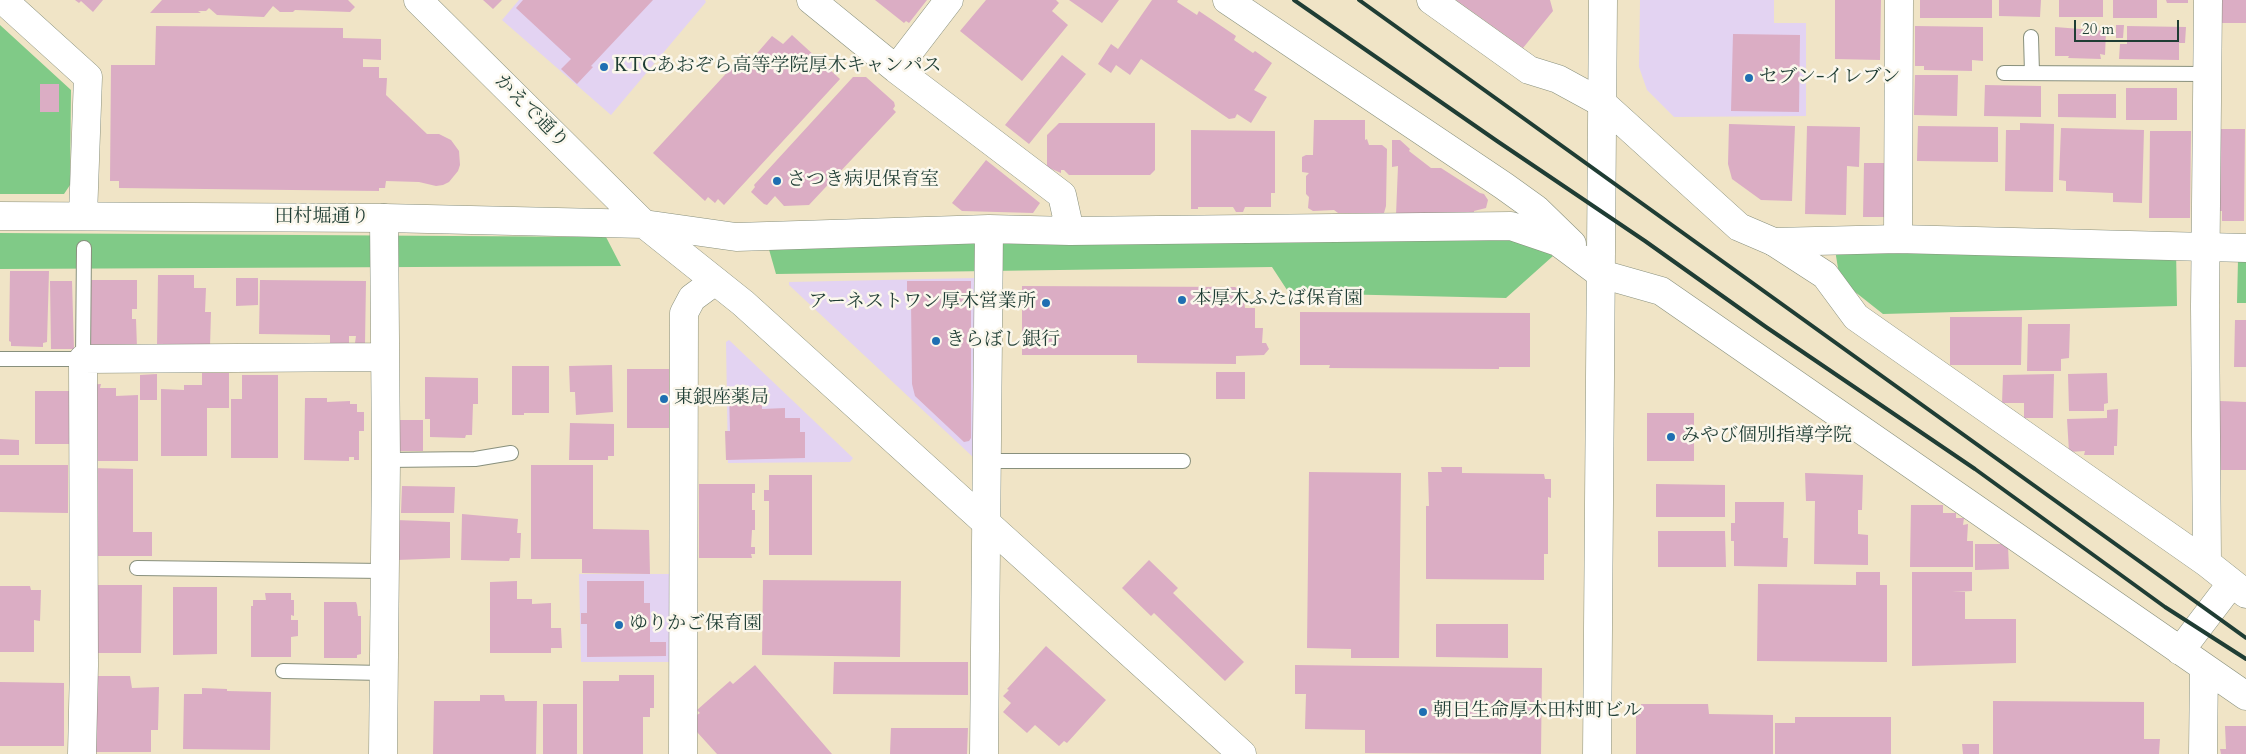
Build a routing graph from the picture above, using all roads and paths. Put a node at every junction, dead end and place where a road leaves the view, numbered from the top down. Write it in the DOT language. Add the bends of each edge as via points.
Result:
graph roads {
  1 [pos="3,0"];
  2 [pos="418,0"];
  3 [pos="811,0"];
  4 [pos="949,0"];
  5 [pos="1227,0"];
  6 [pos="1431,0"];
  7 [pos="1602,0"];
  8 [pos="1899,0"];
  9 [pos="2208,0"];
  10 [pos="2031,37"];
  11 [pos="896,69"];
  12 [pos="2004,73"];
  13 [pos="2032,73"];
  14 [pos="2208,74"];
  15 [pos="1602,104"];
  16 [pos="0,216"];
  17 [pos="82,216"];
  18 [pos="384,218"];
  19 [pos="644,224"];
  20 [pos="989,229"];
  21 [pos="1070,231"];
  22 [pos="1898,239"];
  23 [pos="1774,242"];
  24 [pos="84,248"];
  25 [pos="2206,248"];
  26 [pos="2246,248"];
  27 [pos="1602,274"];
  28 [pos="715,281"];
  29 [pos="385,357"];
  30 [pos="0,359"];
  31 [pos="83,360"];
  32 [pos="511,453"];
  33 [pos="386,460"];
  34 [pos="987,461"];
  35 [pos="1183,461"];
  36 [pos="986,521"];
  37 [pos="2208,563"];
  38 [pos="137,568"];
  39 [pos="384,571"];
  40 [pos="2238,589"];
  41 [pos="2180,651"];
  42 [pos="2204,667"];
  43 [pos="283,671"];
  44 [pos="383,673"];
  45 [pos="2246,696"];
  46 [pos="82,754"];
  47 [pos="383,754"];
  48 [pos="683,754"];
  49 [pos="984,754"];
  50 [pos="1242,754"];
  51 [pos="1597,754"];
  52 [pos="2203,754"];
  1 -- 17 [label="street" via="88,77"];
  2 -- 19 [label="street, かえで通り"];
  3 -- 11 [label="street"];
  4 -- 11 [label="street"];
  5 -- 27 [label="street" via="1536,209"];
  6 -- 15 [label="street" via="1529,70 1558,79"];
  7 -- 15 [label="street"];
  8 -- 22 [label="street"];
  9 -- 14 [label="street"];
  10 -- 13 [label="lane"];
  11 -- 21 [label="street" via="1062,195"];
  12 -- 13 [label="lane"];
  13 -- 14 [label="lane"];
  14 -- 25 [label="street"];
  15 -- 23 [label="street" via="1739,227"];
  15 -- 27 [label="street"];
  16 -- 17 [label="street, 田村堀通り"];
  17 -- 18 [label="street, 田村堀通り"];
  18 -- 19 [label="street, 田村堀通り"];
  18 -- 29 [label="street"];
  19 -- 20 [label="street, 田村堀通り" via="736,238"];
  19 -- 28 [label="street, かえで通り"];
  20 -- 21 [label="street, 田村堀通り"];
  20 -- 34 [label="street"];
  21 -- 27 [label="street, 田村堀通り" via="1511,226 1558,242"];
  22 -- 23 [label="street"];
  22 -- 25 [label="street"];
  23 -- 37 [label="street" via="1825,275 1856,317"];
  24 -- 31 [label="lane"];
  25 -- 26 [label="street"];
  25 -- 37 [label="street"];
  27 -- 41 [label="street" via="1661,291"];
  27 -- 51 [label="street"];
  28 -- 36 [label="street, かえで通り"];
  28 -- 48 [label="street" via="692,298 684,313"];
  29 -- 31 [label="street"];
  29 -- 33 [label="street"];
  30 -- 31 [label="lane"];
  31 -- 46 [label="street"];
  32 -- 33 [label="lane" via="476,459"];
  33 -- 39 [label="street"];
  34 -- 35 [label="lane"];
  34 -- 36 [label="street"];
  36 -- 49 [label="street"];
  36 -- 50 [label="street, かえで通り"];
  37 -- 40 [label="street"];
  38 -- 39 [label="lane"];
  39 -- 44 [label="street"];
  40 -- 41 [label="street"];
  41 -- 42 [label="street"];
  42 -- 45 [label="street"];
  42 -- 52 [label="street"];
  43 -- 44 [label="lane"];
  44 -- 47 [label="street"];
}
